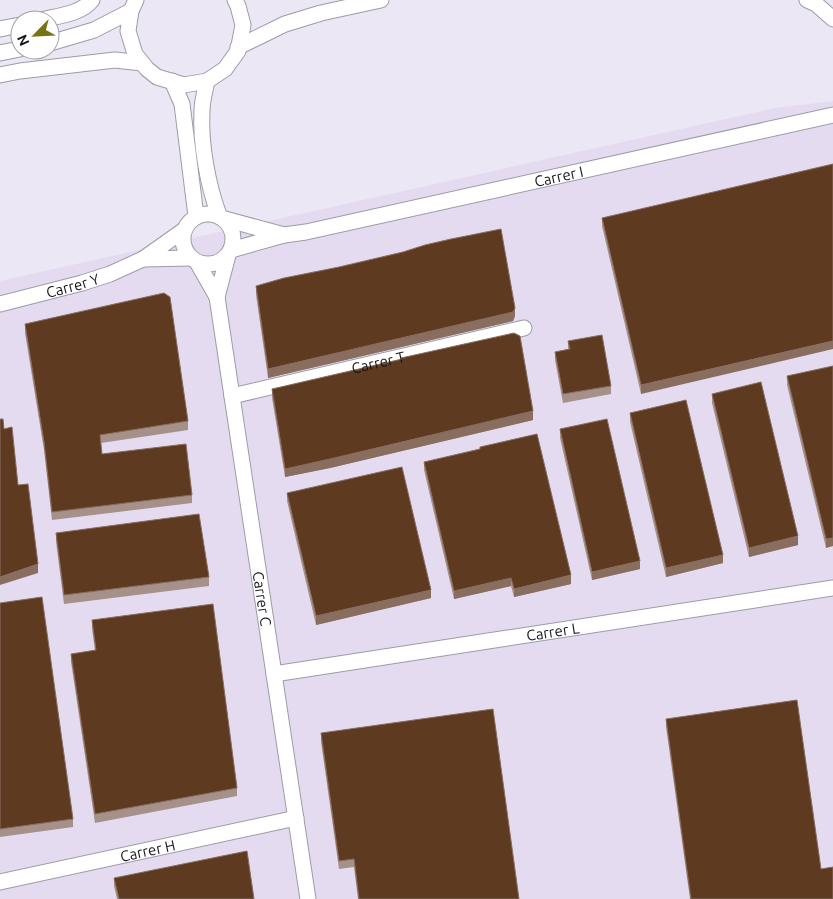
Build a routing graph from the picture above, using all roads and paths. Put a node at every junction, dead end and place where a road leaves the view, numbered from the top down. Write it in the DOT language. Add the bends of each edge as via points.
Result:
graph roads {
  1 [pos="92,0"];
  2 [pos="235,0"];
  3 [pos="380,0"];
  4 [pos="807,0"];
  5 [pos="133,6"];
  6 [pos="60,16"];
  7 [pos="833,19"];
  8 [pos="60,40"];
  9 [pos="238,47"];
  10 [pos="142,64"];
  11 [pos="0,75"];
  12 [pos="207,80"];
  13 [pos="172,81"];
  14 [pos="833,115"];
  15 [pos="196,216"];
  16 [pos="222,217"];
  17 [pos="184,230"];
  18 [pos="284,235"];
  19 [pos="230,253"];
  20 [pos="143,259"];
  21 [pos="194,260"];
  22 [pos="217,297"];
  23 [pos="0,304"];
  24 [pos="524,328"];
  25 [pos="232,396"];
  26 [pos="833,588"];
  27 [pos="274,674"];
  28 [pos="296,818"];
  29 [pos="0,882"];
  30 [pos="308,899"];
  1 -- 6 [label="street" via="87,6"];
  2 -- 9 [label="street" via="242,25"];
  3 -- 9 [label="street" via="285,24"];
  4 -- 7 [label="street"];
  5 -- 8 [label="street" via="94,30"];
  5 -- 10 [label="street" via="128,31 135,54"];
  9 -- 12 [label="street" via="225,69"];
  10 -- 11 [label="street" via="115,60"];
  10 -- 13 [label="street" via="157,77"];
  12 -- 13 [label="street" via="184,85"];
  12 -- 16 [label="street" via="202,132 208,180"];
  13 -- 15 [label="street" via="182,104"];
  14 -- 18 [label="street, Carrer I"];
  15 -- 16 [label="street" via="205,213"];
  15 -- 17 [label="street"];
  16 -- 18 [label="street, Carrer I"];
  16 -- 19 [label="street" via="233,231"];
  17 -- 20 [label="street, Carrer Y"];
  17 -- 21 [label="street" via="186,251"];
  18 -- 19 [label="street, Carrer I"];
  19 -- 21 [label="street" via="216,263"];
  19 -- 22 [label="street, Carrer C"];
  20 -- 21 [label="street, Carrer Y"];
  20 -- 23 [label="street, Carrer Y" via="82,283"];
  21 -- 22 [label="street, Carrer C"];
  22 -- 25 [label="street, Carrer C"];
  24 -- 25 [label="street, Carrer T"];
  25 -- 27 [label="street, Carrer C"];
  26 -- 27 [label="street, Carrer L"];
  27 -- 28 [label="street, Carrer C"];
  28 -- 29 [label="street, Carrer H"];
  28 -- 30 [label="street, Carrer C"];
}
